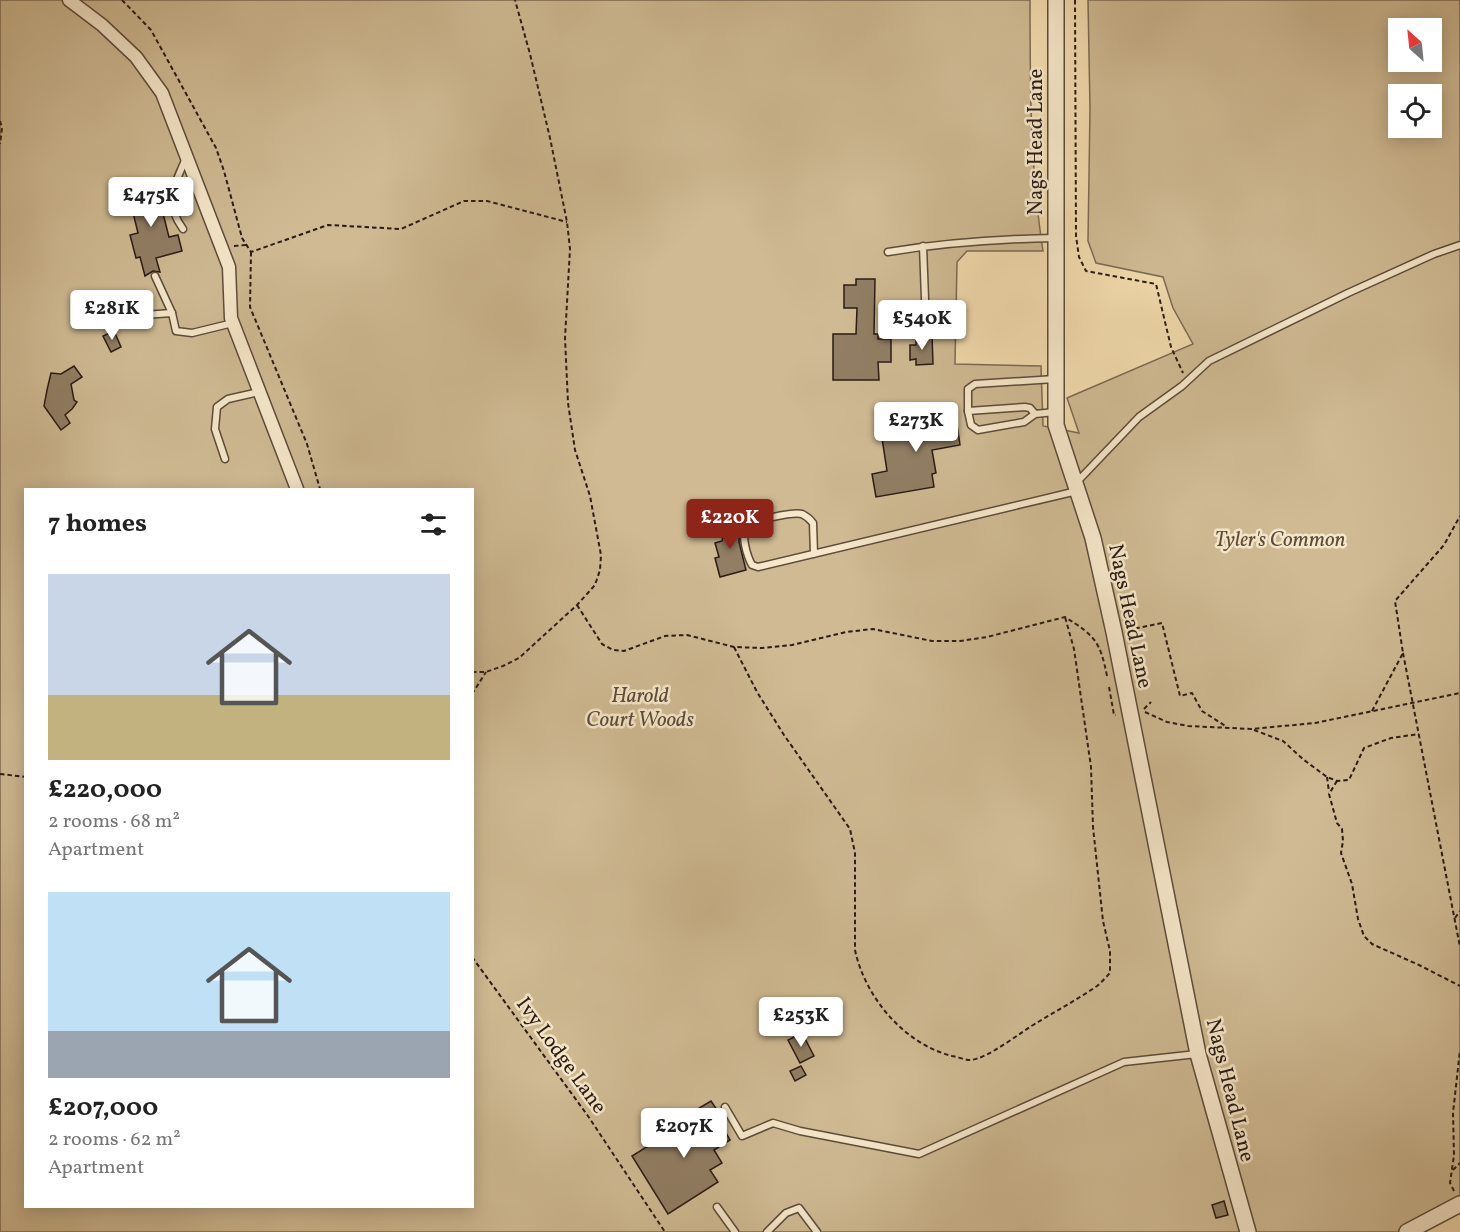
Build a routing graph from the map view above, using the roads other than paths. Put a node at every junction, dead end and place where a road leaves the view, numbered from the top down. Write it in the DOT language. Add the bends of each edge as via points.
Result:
graph roads {
  1 [pos="69,0"];
  2 [pos="1056,0"];
  3 [pos="187,157"];
  4 [pos="183,229"];
  5 [pos="1056,238"];
  6 [pos="1460,245"];
  7 [pos="923,246"];
  8 [pos="888,252"];
  9 [pos="155,276"];
  10 [pos="103,309"];
  11 [pos="172,313"];
  12 [pos="233,323"];
  13 [pos="926,325"];
  14 [pos="1056,380"];
  15 [pos="259,392"];
  16 [pos="968,411"];
  17 [pos="1056,412"];
  18 [pos="1035,414"];
  19 [pos="225,459"];
  20 [pos="1077,487"];
  21 [pos="297,488"];
  22 [pos="814,554"];
  23 [pos="1198,1054"];
  24 [pos="725,1107"];
  25 [pos="1457,1198"];
  26 [pos="717,1207"];
  27 [pos="735,1232"];
  28 [pos="767,1232"];
  29 [pos="817,1232"];
  30 [pos="1248,1232"];
  31 [pos="1407,1232"];
  1 -- 3 [label="street" via="136,57 162,93"];
  2 -- 5 [label="street, Nags Head Lane"];
  3 -- 4 [label="lane" via="171,198 174,216"];
  3 -- 12 [label="street" via="229,267"];
  5 -- 7 [label="lane"];
  5 -- 14 [label="street, Nags Head Lane"];
  6 -- 20 [label="lane" via="1284,323 1209,362 1139,417"];
  7 -- 8 [label="lane"];
  7 -- 13 [label="lane"];
  9 -- 11 [label="lane"];
  10 -- 11 [label="lane" via="130,316"];
  11 -- 12 [label="lane" via="176,331 192,333"];
  12 -- 15 [label="street"];
  14 -- 16 [label="lane" via="975,384 968,391"];
  14 -- 17 [label="street, Nags Head Lane"];
  15 -- 19 [label="lane" via="228,399 217,407 215,429"];
  15 -- 21 [label="street"];
  16 -- 18 [label="lane" via="1025,407"];
  16 -- 18 [label="lane" via="971,425 978,430 1024,422"];
  17 -- 18 [label="lane"];
  17 -- 20 [label="street, Nags Head Lane" via="1056,425"];
  20 -- 22 [label="lane"];
  20 -- 23 [label="street, Nags Head Lane" via="1114,632"];
  22 -- 22 [label="lane" via="756,567 749,558 744,531 756,521 804,515 813,523"];
  23 -- 24 [label="lane" via="1124,1062 919,1154 773,1123 742,1136"];
  23 -- 30 [label="street, Nags Head Lane"];
  25 -- 31 [label="street"];
  26 -- 27 [label="lane"];
  28 -- 29 [label="lane" via="786,1213 799,1208"];
}
